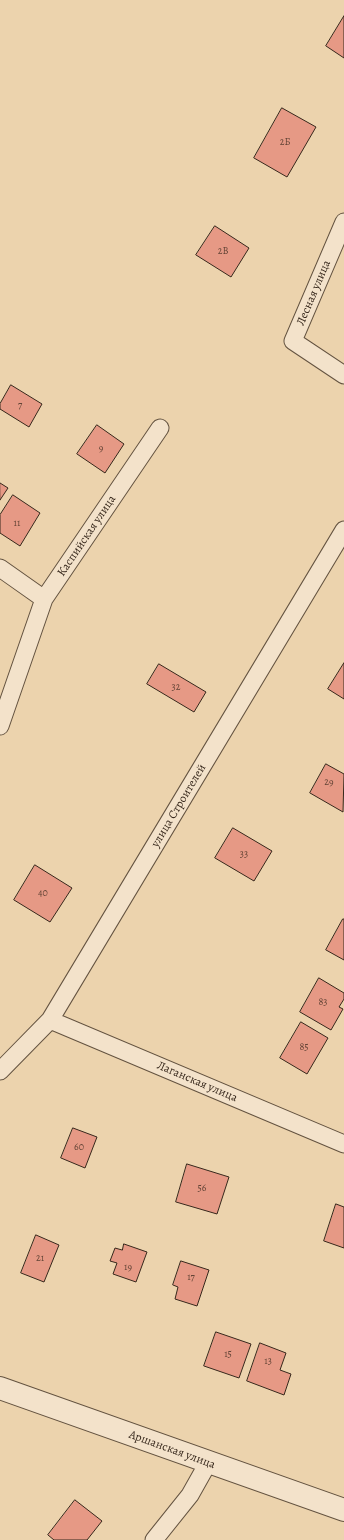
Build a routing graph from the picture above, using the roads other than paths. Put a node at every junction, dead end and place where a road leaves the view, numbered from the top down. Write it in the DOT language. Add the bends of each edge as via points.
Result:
graph roads {
  1 [pos="344,222"];
  2 [pos="344,375"];
  3 [pos="160,428"];
  4 [pos="344,530"];
  5 [pos="0,568"];
  6 [pos="44,599"];
  7 [pos="0,726"];
  8 [pos="50,1020"];
  9 [pos="0,1072"];
  10 [pos="344,1144"];
  11 [pos="0,1388"];
  12 [pos="208,1463"];
  13 [pos="344,1510"];
  14 [pos="154,1540"];
  1 -- 2 [label="street, Лесная улица" via="293,341"];
  3 -- 6 [label="street, Каспийская улица"];
  4 -- 8 [label="street, улица Строителей"];
  5 -- 6 [label="street"];
  6 -- 7 [label="street, Каспийская улица"];
  8 -- 9 [label="street, улица Строителей"];
  8 -- 10 [label="street, Лаганская улица"];
  11 -- 12 [label="street, Аршанская улица"];
  12 -- 13 [label="street, Аршанская улица"];
  12 -- 14 [label="street" via="190,1495"];
}
